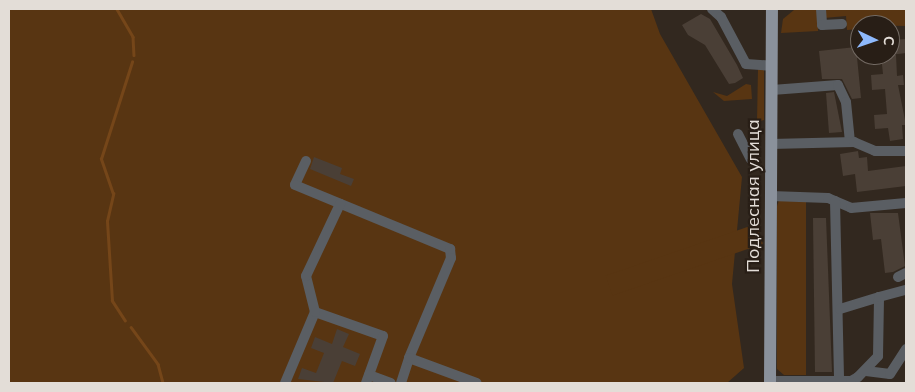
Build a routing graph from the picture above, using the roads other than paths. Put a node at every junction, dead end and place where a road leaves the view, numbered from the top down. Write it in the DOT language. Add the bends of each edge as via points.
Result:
graph roads {
  1 [pos="712,9"];
  2 [pos="772,9"];
  3 [pos="821,9"];
  4 [pos="842,24"];
  5 [pos="772,66"];
  6 [pos="772,90"];
  7 [pos="738,134"];
  8 [pos="850,142"];
  9 [pos="772,144"];
  10 [pos="906,151"];
  11 [pos="752,159"];
  12 [pos="306,161"];
  13 [pos="771,196"];
  14 [pos="835,201"];
  15 [pos="906,203"];
  16 [pos="340,204"];
  17 [pos="906,290"];
  18 [pos="879,297"];
  19 [pos="840,309"];
  20 [pos="315,312"];
  21 [pos="906,349"];
  22 [pos="410,358"];
  23 [pos="866,371"];
  24 [pos="890,378"];
  25 [pos="367,379"];
  26 [pos="770,382"];
  27 [pos="839,382"];
  28 [pos="285,383"];
  29 [pos="391,383"];
  30 [pos="401,383"];
  31 [pos="477,383"];
  1 -- 5 [label="street" via="721,17 746,64"];
  2 -- 5 [label="main road, Подлесная улица"];
  3 -- 4 [label="street" via="822,25"];
  5 -- 6 [label="main road, Подлесная улица"];
  6 -- 8 [label="street" via="838,85 846,102"];
  6 -- 9 [label="main road, Подлесная улица"];
  7 -- 11 [label="street"];
  8 -- 9 [label="street"];
  8 -- 10 [label="street" via="875,151"];
  9 -- 13 [label="main road, Подлесная улица"];
  12 -- 16 [label="street" via="295,186"];
  13 -- 14 [label="street" via="806,195"];
  13 -- 26 [label="main road, Подлесная улица"];
  14 -- 15 [label="street" via="851,208"];
  14 -- 19 [label="street"];
  16 -- 20 [label="street" via="306,276"];
  16 -- 22 [label="street" via="450,249 451,258"];
  17 -- 18 [label="street"];
  18 -- 19 [label="street"];
  18 -- 23 [label="street" via="878,356"];
  19 -- 27 [label="street"];
  20 -- 25 [label="street" via="383,336"];
  20 -- 28 [label="street"];
  21 -- 24 [label="street"];
  22 -- 30 [label="street"];
  22 -- 31 [label="street"];
  23 -- 24 [label="street"];
  23 -- 27 [label="street" via="851,381"];
  25 -- 29 [label="street"];
  26 -- 27 [label="street"];
}
